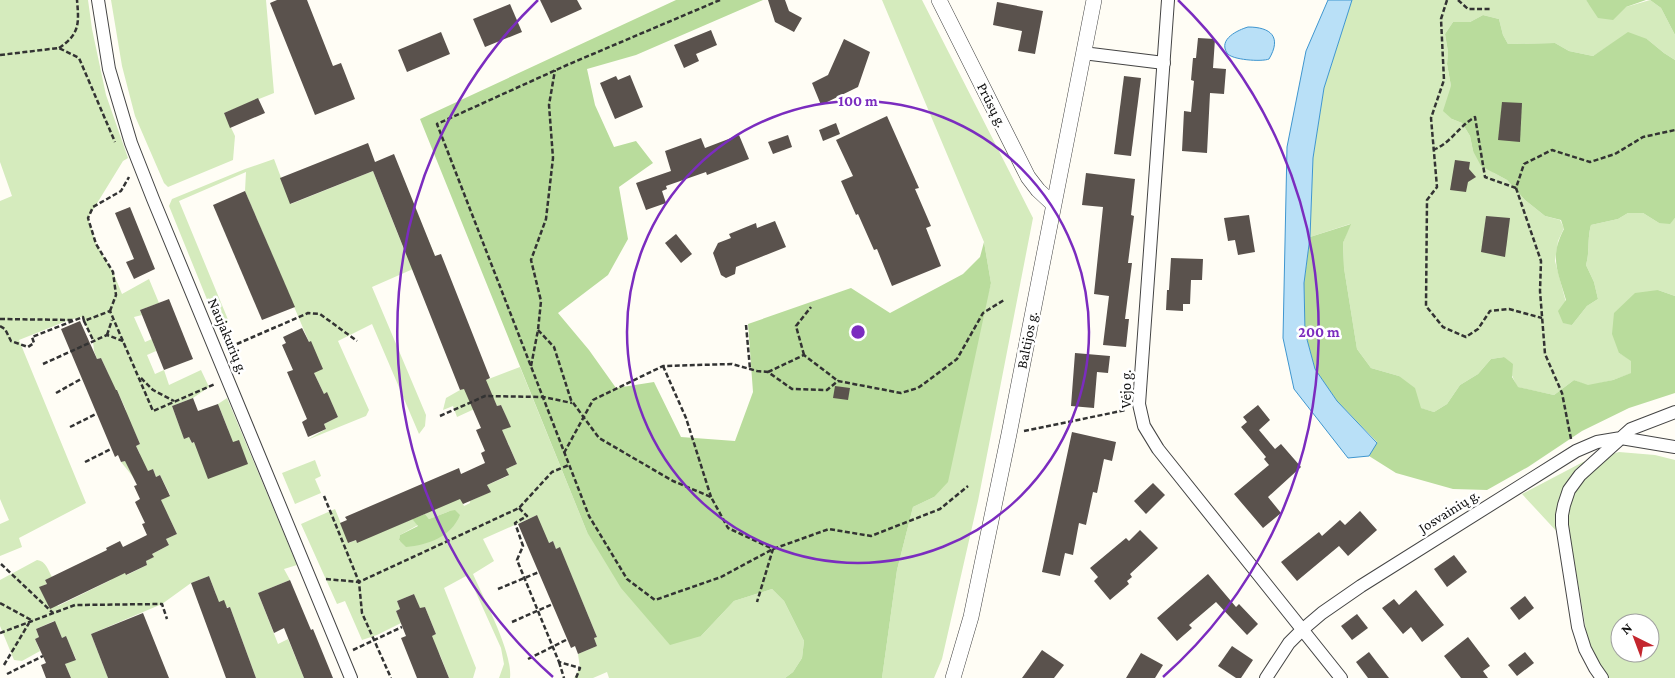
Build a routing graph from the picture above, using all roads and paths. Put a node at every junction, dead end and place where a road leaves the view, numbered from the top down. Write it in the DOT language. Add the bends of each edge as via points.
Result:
graph roads {
  1 [pos="77,0"];
  2 [pos="98,0"];
  3 [pos="720,0"];
  4 [pos="939,0"];
  5 [pos="1094,0"];
  6 [pos="1168,0"];
  7 [pos="1448,0"];
  8 [pos="1458,0"];
  9 [pos="1491,9"];
  10 [pos="59,48"];
  11 [pos="1083,53"];
  12 [pos="0,55"];
  13 [pos="1164,63"];
  14 [pos="555,70"];
  15 [pos="1675,130"];
  16 [pos="115,142"];
  17 [pos="1433,150"];
  18 [pos="126,169"];
  19 [pos="1516,188"];
  20 [pos="1053,204"];
  21 [pos="1004,300"];
  22 [pos="811,307"];
  23 [pos="110,311"];
  24 [pos="113,318"];
  25 [pos="1542,318"];
  26 [pos="0,319"];
  27 [pos="75,320"];
  28 [pos="84,321"];
  29 [pos="746,325"];
  30 [pos="0,326"];
  31 [pos="538,330"];
  32 [pos="107,335"];
  33 [pos="93,341"];
  34 [pos="123,341"];
  35 [pos="357,341"];
  36 [pos="217,353"];
  37 [pos="804,354"];
  38 [pos="43,364"];
  39 [pos="662,366"];
  40 [pos="531,367"];
  41 [pos="750,369"];
  42 [pos="768,372"];
  43 [pos="137,374"];
  44 [pos="81,379"];
  45 [pos="228,379"];
  46 [pos="838,381"];
  47 [pos="56,393"];
  48 [pos="543,396"];
  49 [pos="174,401"];
  50 [pos="573,403"];
  51 [pos="1140,407"];
  52 [pos="1675,412"];
  53 [pos="96,414"];
  54 [pos="440,416"];
  55 [pos="584,418"];
  56 [pos="70,427"];
  57 [pos="1010,434"];
  58 [pos="1622,438"];
  59 [pos="1675,447"];
  60 [pos="111,448"];
  61 [pos="1573,452"];
  62 [pos="564,453"];
  63 [pos="85,462"];
  64 [pos="569,465"];
  65 [pos="968,486"];
  66 [pos="324,496"];
  67 [pos="711,497"];
  68 [pos="519,508"];
  69 [pos="773,549"];
  70 [pos="1,564"];
  71 [pos="322,572"];
  72 [pos="539,572"];
  73 [pos="524,578"];
  74 [pos="359,582"];
  75 [pos="498,589"];
  76 [pos="757,602"];
  77 [pos="0,603"];
  78 [pos="553,604"];
  79 [pos="538,611"];
  80 [pos="53,613"];
  81 [pos="168,619"];
  82 [pos="34,621"];
  83 [pos="29,622"];
  84 [pos="512,622"];
  85 [pos="402,627"];
  86 [pos="1302,630"];
  87 [pos="0,633"];
  88 [pos="568,640"];
  89 [pos="374,641"];
  90 [pos="552,647"];
  91 [pos="342,655"];
  92 [pos="43,656"];
  93 [pos="528,659"];
  94 [pos="559,662"];
  95 [pos="4,665"];
  96 [pos="7,674"];
  97 [pos="352,678"];
  98 [pos="391,678"];
  99 [pos="564,678"];
  100 [pos="576,678"];
  101 [pos="953,678"];
  102 [pos="1266,678"];
  103 [pos="1341,678"];
  104 [pos="1602,678"];
  1 -- 10 [label="path" via="79,20 72,39"];
  2 -- 36 [label="street, Naujakurių g." via="109,69 131,143"];
  3 -- 14 [label="path"];
  4 -- 20 [label="street, Prūsų g." via="1028,177"];
  5 -- 11 [label="street, Baltijos g."];
  6 -- 13 [label="street, Vėjo g."];
  7 -- 17 [label="path" via="1441,19 1444,80 1431,118"];
  8 -- 9 [label="path" via="1468,9"];
  10 -- 12 [label="path"];
  10 -- 16 [label="path" via="79,58"];
  11 -- 13 [label="street"];
  11 -- 20 [label="street, Baltijos g."];
  13 -- 51 [label="street, Vėjo g."];
  14 -- 31 [label="path" via="548,105 553,158 546,219 531,260 541,301"];
  14 -- 40 [label="path" via="437,124"];
  15 -- 19 [label="path" via="1643,137 1615,154 1590,162 1552,150 1524,164"];
  17 -- 19 [label="path" via="1475,117 1485,177"];
  17 -- 25 [label="path" via="1437,187 1427,200 1426,306 1443,328 1466,337 1478,329 1490,311 1509,309"];
  18 -- 23 [label="path" via="130,177 121,191 93,207 88,218 96,244 113,272 116,296"];
  19 -- 25 [label="path" via="1541,261"];
  20 -- 57 [label="street, Baltijos g."];
  21 -- 46 [label="path" via="983,313 957,360 918,388 901,392"];
  22 -- 37 [label="path" via="796,326"];
  23 -- 24 [label="path"];
  23 -- 28 [label="path"];
  24 -- 32 [label="path"];
  24 -- 34 [label="path"];
  25 -- 61 [label="path" via="1545,354 1562,393"];
  26 -- 27 [label="path"];
  27 -- 28 [label="path" via="83,317"];
  27 -- 30 [label="path" via="32,337 34,343 28,346 11,340"];
  28 -- 33 [label="path"];
  29 -- 41 [label="path"];
  31 -- 40 [label="path"];
  31 -- 50 [label="path" via="554,347"];
  32 -- 33 [label="path"];
  32 -- 34 [label="path"];
  33 -- 38 [label="path"];
  34 -- 43 [label="path"];
  35 -- 36 [label="path" via="320,314 308,313"];
  36 -- 45 [label="street, Naujakurių g."];
  37 -- 42 [label="path"];
  37 -- 46 [label="path"];
  39 -- 41 [label="path" via="732,364"];
  39 -- 55 [label="path" via="593,400"];
  39 -- 67 [label="path" via="686,418"];
  40 -- 48 [label="path"];
  41 -- 42 [label="path"];
  42 -- 46 [label="path" via="792,388 827,390"];
  43 -- 49 [label="path" via="153,390"];
  43 -- 49 [label="path" via="153,411"];
  44 -- 47 [label="path"];
  45 -- 49 [label="path"];
  45 -- 91 [label="street, Naujakurių g."];
  48 -- 50 [label="path"];
  48 -- 54 [label="path" via="485,396"];
  48 -- 62 [label="path"];
  50 -- 55 [label="path"];
  51 -- 57 [label="path"];
  51 -- 86 [label="street, Vėjo g." via="1144,426 1158,449"];
  52 -- 58 [label="street, Josvainių g." via="1631,429"];
  53 -- 56 [label="path"];
  55 -- 62 [label="path"];
  55 -- 67 [label="path" via="599,438 673,481"];
  57 -- 101 [label="street, Baltijos g." via="973,608"];
  58 -- 59 [label="street"];
  58 -- 61 [label="street, Josvainių g." via="1597,442"];
  58 -- 104 [label="street" via="1580,475 1569,490 1562,515 1578,627 1585,649"];
  60 -- 63 [label="path"];
  61 -- 86 [label="street, Josvainių g." via="1361,586"];
  62 -- 64 [label="path"];
  64 -- 68 [label="path" via="552,472"];
  64 -- 69 [label="path" via="589,516 627,580 654,600 721,577"];
  65 -- 69 [label="path" via="940,509 871,536 829,529"];
  66 -- 74 [label="path"];
  67 -- 69 [label="path" via="728,528"];
  68 -- 73 [label="path" via="527,516 515,523 523,546 517,560"];
  68 -- 74 [label="path"];
  69 -- 76 [label="path"];
  70 -- 80 [label="path"];
  71 -- 74 [label="path" via="326,580"];
  72 -- 73 [label="path"];
  73 -- 75 [label="path"];
  73 -- 79 [label="path"];
  74 -- 89 [label="path" via="362,613"];
  77 -- 82 [label="path"];
  78 -- 79 [label="path"];
  79 -- 84 [label="path"];
  79 -- 90 [label="path"];
  80 -- 81 [label="path" via="76,605 162,604"];
  80 -- 82 [label="path"];
  82 -- 83 [label="path"];
  83 -- 87 [label="path"];
  83 -- 95 [label="path"];
  85 -- 89 [label="path"];
  86 -- 102 [label="street, Josvainių g." via="1289,643"];
  86 -- 103 [label="street, Vėjo g."];
  88 -- 90 [label="path"];
  89 -- 91 [label="path"];
  89 -- 98 [label="path"];
  90 -- 93 [label="path"];
  90 -- 94 [label="path"];
  91 -- 97 [label="street, Naujakurių g."];
  92 -- 96 [label="path"];
  94 -- 99 [label="path"];
  94 -- 100 [label="path" via="580,668"];
}
